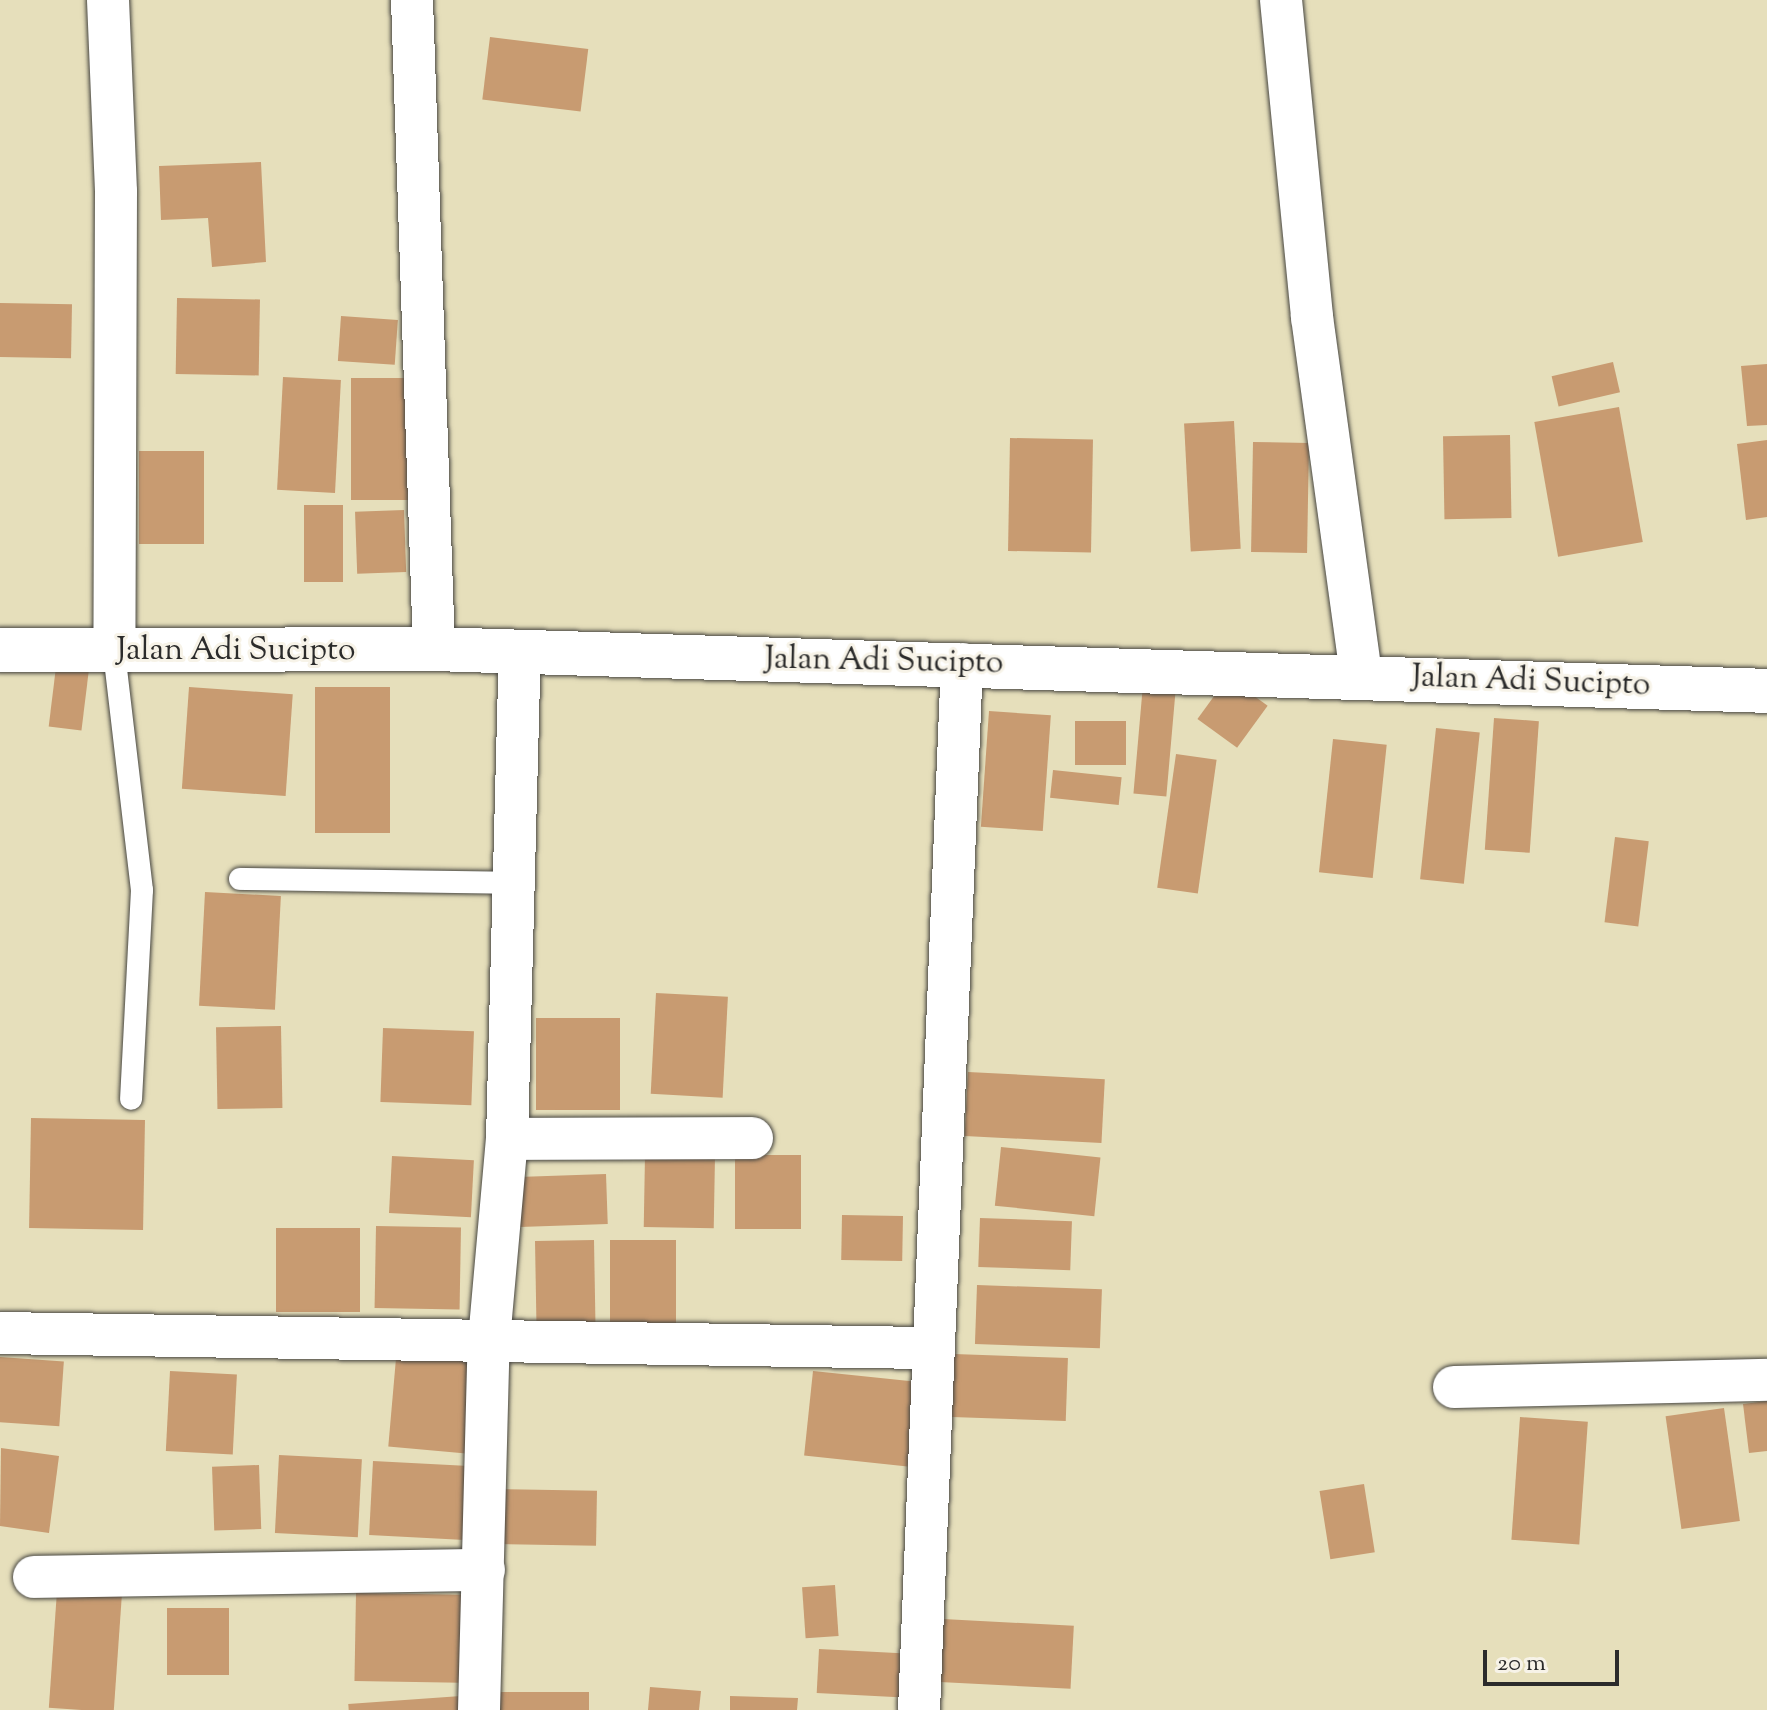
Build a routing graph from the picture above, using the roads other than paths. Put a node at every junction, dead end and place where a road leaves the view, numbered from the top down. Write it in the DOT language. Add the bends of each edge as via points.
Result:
graph roads {
  1 [pos="108,0"];
  2 [pos="412,0"];
  3 [pos="1281,0"];
  4 [pos="434,649"];
  5 [pos="0,650"];
  6 [pos="114,652"];
  7 [pos="520,653"];
  8 [pos="962,664"];
  9 [pos="1361,676"];
  10 [pos="1767,691"];
  11 [pos="240,879"];
  12 [pos="514,883"];
  13 [pos="131,1099"];
  14 [pos="752,1138"];
  15 [pos="507,1139"];
  16 [pos="0,1333"];
  17 [pos="489,1340"];
  18 [pos="929,1348"];
  19 [pos="1767,1380"];
  20 [pos="1454,1387"];
  21 [pos="484,1570"];
  22 [pos="34,1577"];
  23 [pos="479,1710"];
  24 [pos="919,1710"];
  1 -- 6 [label="street" via="116,192"];
  2 -- 4 [label="street"];
  3 -- 9 [label="street" via="1313,333"];
  4 -- 6 [label="street, Jalan Adi Sucipto"];
  4 -- 7 [label="street, Jalan Adi Sucipto"];
  5 -- 6 [label="street, Jalan Adi Sucipto"];
  6 -- 13 [label="lane" via="142,890"];
  7 -- 8 [label="street, Jalan Adi Sucipto"];
  7 -- 12 [label="street"];
  8 -- 9 [label="street, Jalan Adi Sucipto"];
  8 -- 18 [label="street"];
  9 -- 10 [label="street, Jalan Adi Sucipto"];
  11 -- 12 [label="lane"];
  12 -- 15 [label="street"];
  14 -- 15 [label="street"];
  15 -- 17 [label="street"];
  16 -- 17 [label="street"];
  17 -- 18 [label="street"];
  17 -- 21 [label="street"];
  18 -- 24 [label="street"];
  19 -- 20 [label="street"];
  21 -- 22 [label="street"];
  21 -- 23 [label="street"];
}
